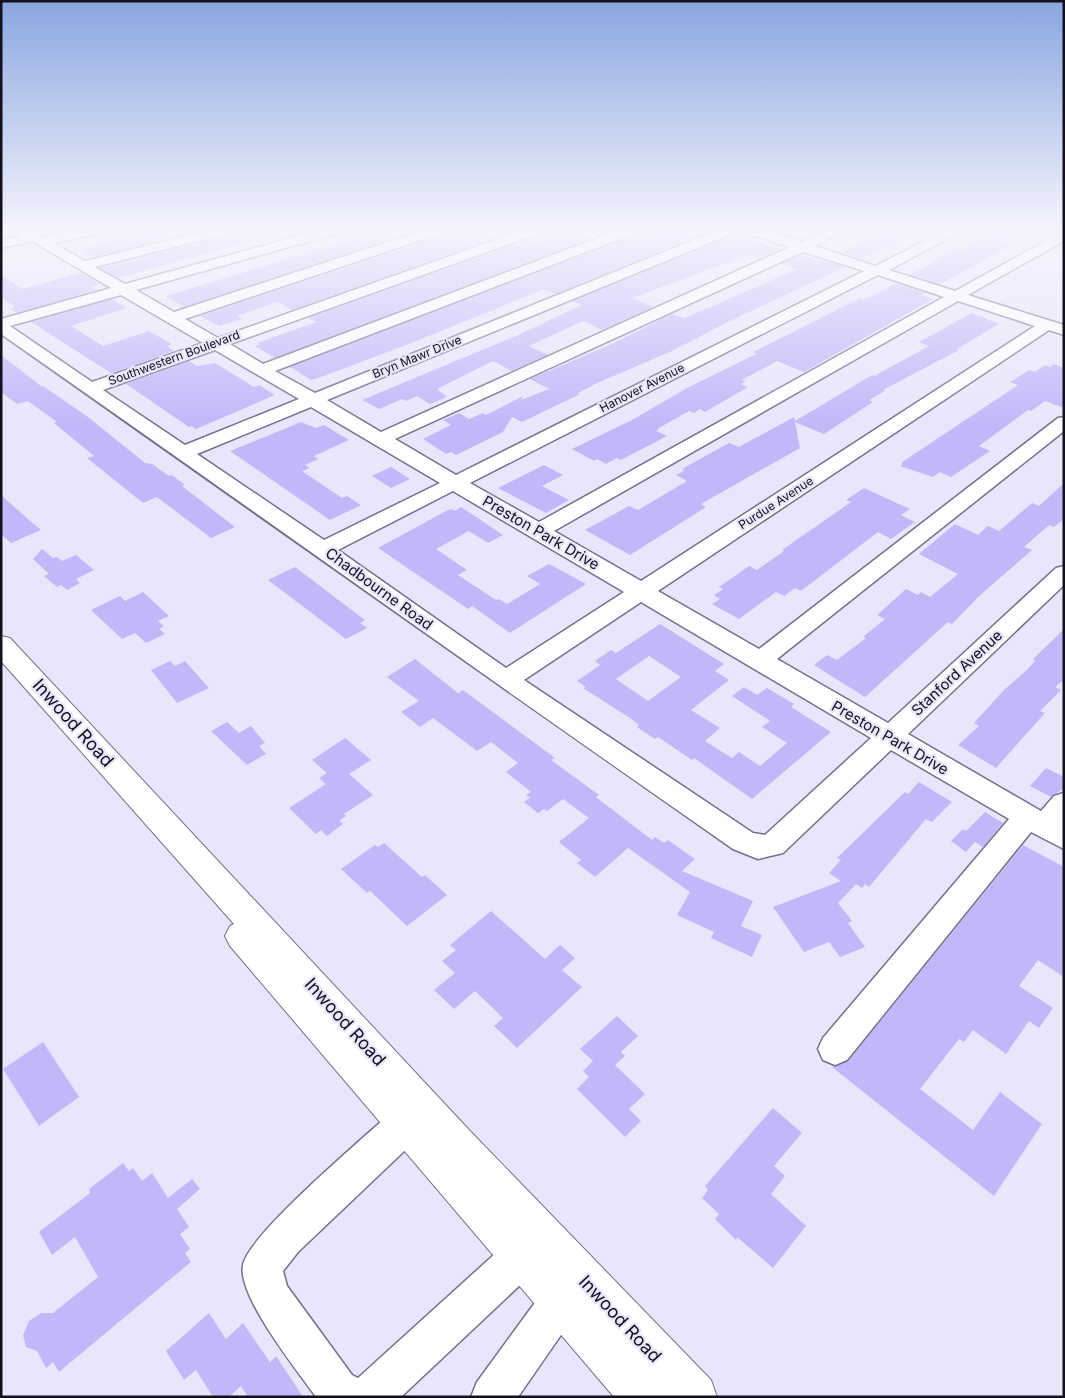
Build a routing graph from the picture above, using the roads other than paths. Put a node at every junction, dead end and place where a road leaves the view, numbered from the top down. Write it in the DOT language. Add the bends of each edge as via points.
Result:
graph roads {
  1 [pos="113,293"];
  2 [pos="130,293"];
  3 [pos="247,293"];
  4 [pos="356,293"];
  5 [pos="464,293"];
  6 [pos="575,293"];
  7 [pos="700,293"];
  8 [pos="830,293"];
  9 [pos="948,293"];
  10 [pos="967,293"];
  11 [pos="967,293"];
  12 [pos="960,297"];
  13 [pos="172,318"];
  14 [pos="1,326"];
  15 [pos="1055,328"];
  16 [pos="215,343"];
  17 [pos="262,370"];
  18 [pos="89,388"];
  19 [pos="314,400"];
  20 [pos="1064,422"];
  21 [pos="380,439"];
  22 [pos="183,453"];
  23 [pos="454,483"];
  24 [pos="538,532"];
  25 [pos="323,549"];
  26 [pos="1064,573"];
  27 [pos="640,592"];
  28 [pos="2,652"];
  29 [pos="759,661"];
  30 [pos="506,680"];
  31 [pos="888,737"];
  32 [pos="1064,804"];
  33 [pos="1045,827"];
  34 [pos="758,848"];
  35 [pos="835,1049"];
  36 [pos="407,1124"];
  37 [pos="522,1256"];
  38 [pos="571,1289"];
  39 [pos="349,1397"];
  40 [pos="369,1397"];
  41 [pos="492,1397"];
  42 [pos="645,1397"];
  43 [pos="694,1397"];
  1 -- 14 [label="street"];
  2 -- 13 [label="street, Preston Park Drive"];
  3 -- 13 [label="street"];
  4 -- 16 [label="street, Southwestern Boulevard"];
  5 -- 17 [label="street"];
  6 -- 19 [label="street, Bryn Mawr Drive"];
  7 -- 21 [label="street"];
  8 -- 23 [label="street, Hanover Avenue"];
  9 -- 12 [label="street"];
  10 -- 12 [label="street"];
  11 -- 12 [label="street"];
  12 -- 15 [label="street"];
  12 -- 24 [label="street"];
  13 -- 16 [label="street, Preston Park Drive"];
  14 -- 18 [label="street, Chadbourne Road"];
  15 -- 27 [label="street, Purdue Avenue"];
  16 -- 17 [label="street, Preston Park Drive"];
  16 -- 18 [label="street, Southwestern Boulevard"];
  17 -- 19 [label="street, Preston Park Drive"];
  18 -- 22 [label="street, Chadbourne Road"];
  19 -- 21 [label="street, Preston Park Drive"];
  19 -- 22 [label="street, Bryn Mawr Drive"];
  20 -- 29 [label="street"];
  21 -- 23 [label="street, Preston Park Drive"];
  22 -- 25 [label="street, Chadbourne Road"];
  23 -- 24 [label="street, Preston Park Drive"];
  23 -- 25 [label="street, Hanover Avenue"];
  24 -- 27 [label="street, Preston Park Drive"];
  25 -- 30 [label="street, Chadbourne Road"];
  26 -- 31 [label="street, Stanford Avenue"];
  27 -- 29 [label="street, Preston Park Drive"];
  27 -- 30 [label="street, Purdue Avenue"];
  28 -- 36 [label="main road, Inwood Road" via="134,815"];
  28 -- 38 [label="main road, Inwood Road" via="456,1145"];
  29 -- 31 [label="street, Preston Park Drive"];
  30 -- 34 [label="street, Chadbourne Road"];
  31 -- 33 [label="street, Preston Park Drive"];
  31 -- 34 [label="street, Stanford Avenue" via="773,845"];
  32 -- 33 [label="street"];
  33 -- 35 [label="street"];
  36 -- 37 [label="main road, Inwood Road"];
  36 -- 39 [label="street" via="284,1238 262,1266 269,1295 337,1390"];
  37 -- 38 [label="main road, Inwood Road"];
  37 -- 40 [label="street"];
  38 -- 41 [label="street"];
  38 -- 42 [label="main road, Inwood Road"];
  38 -- 43 [label="main road, Inwood Road"];
}
